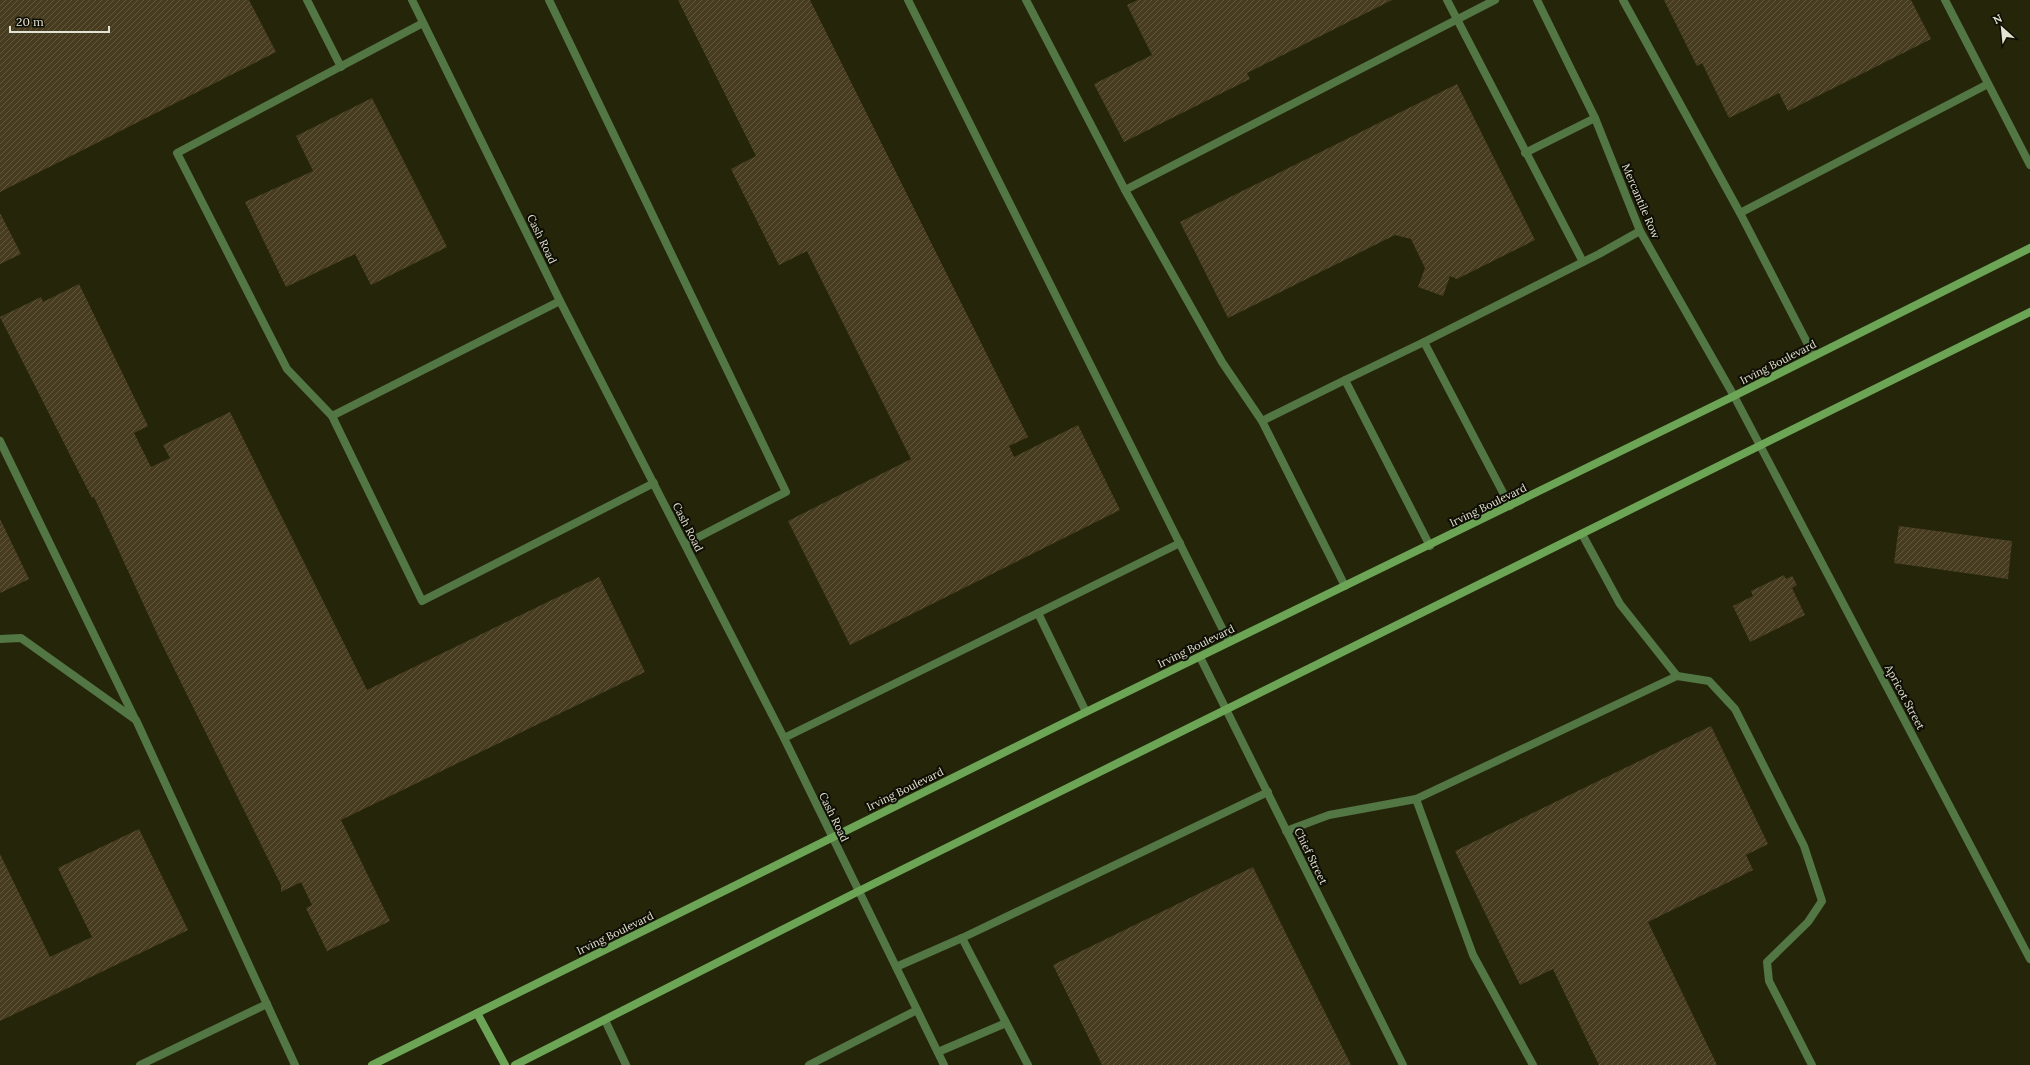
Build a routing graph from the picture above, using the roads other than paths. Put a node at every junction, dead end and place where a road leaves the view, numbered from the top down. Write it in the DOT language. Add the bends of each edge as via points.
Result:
graph roads {
  1 [pos="307,0"];
  2 [pos="412,0"];
  3 [pos="549,0"];
  4 [pos="908,0"];
  5 [pos="1026,0"];
  6 [pos="1448,0"];
  7 [pos="1495,0"];
  8 [pos="1537,0"];
  9 [pos="1623,0"];
  10 [pos="1945,0"];
  11 [pos="1458,19"];
  12 [pos="423,23"];
  13 [pos="342,67"];
  14 [pos="1988,84"];
  15 [pos="1595,118"];
  16 [pos="1525,153"];
  17 [pos="2030,165"];
  18 [pos="1126,190"];
  19 [pos="1740,214"];
  20 [pos="1640,231"];
  21 [pos="2030,248"];
  22 [pos="1583,262"];
  23 [pos="560,301"];
  24 [pos="2030,312"];
  25 [pos="1424,342"];
  26 [pos="1814,356"];
  27 [pos="1345,380"];
  28 [pos="1734,396"];
  29 [pos="332,416"];
  30 [pos="1262,420"];
  31 [pos="0,441"];
  32 [pos="1760,446"];
  33 [pos="654,484"];
  34 [pos="1510,506"];
  35 [pos="1582,534"];
  36 [pos="1180,543"];
  37 [pos="685,544"];
  38 [pos="1430,546"];
  39 [pos="1345,586"];
  40 [pos="1038,613"];
  41 [pos="0,639"];
  42 [pos="1229,642"];
  43 [pos="1200,656"];
  44 [pos="1677,676"];
  45 [pos="1227,711"];
  46 [pos="1086,712"];
  47 [pos="136,720"];
  48 [pos="784,738"];
  49 [pos="1268,792"];
  50 [pos="1416,800"];
  51 [pos="1286,831"];
  52 [pos="832,837"];
  53 [pos="859,891"];
  54 [pos="962,938"];
  55 [pos="2030,959"];
  56 [pos="896,967"];
  57 [pos="266,1004"];
  58 [pos="917,1010"];
  59 [pos="477,1013"];
  60 [pos="605,1020"];
  61 [pos="1006,1023"];
  62 [pos="938,1052"];
  63 [pos="140,1065"];
  64 [pos="295,1065"];
  65 [pos="372,1065"];
  66 [pos="505,1065"];
  67 [pos="515,1065"];
  68 [pos="626,1065"];
  69 [pos="809,1065"];
  70 [pos="944,1065"];
  71 [pos="1028,1065"];
  72 [pos="1403,1065"];
  73 [pos="1533,1065"];
  74 [pos="1812,1065"];
  1 -- 13 [label="street"];
  2 -- 12 [label="street, Cash Road"];
  3 -- 37 [label="street" via="786,492"];
  4 -- 36 [label="street"];
  5 -- 18 [label="street"];
  6 -- 11 [label="street"];
  7 -- 11 [label="street"];
  8 -- 15 [label="street, Mercantile Row"];
  9 -- 19 [label="street"];
  10 -- 14 [label="street"];
  11 -- 16 [label="street"];
  11 -- 18 [label="street"];
  12 -- 13 [label="street"];
  12 -- 23 [label="street, Cash Road"];
  13 -- 29 [label="street" via="177,153 287,369"];
  14 -- 17 [label="street"];
  14 -- 19 [label="street"];
  15 -- 16 [label="street"];
  15 -- 20 [label="street, Mercantile Row"];
  16 -- 22 [label="street"];
  18 -- 30 [label="street" via="1222,362"];
  19 -- 26 [label="street"];
  20 -- 22 [label="street"];
  20 -- 28 [label="street, Mercantile Row"];
  21 -- 26 [label="main road, Irving Boulevard"];
  22 -- 25 [label="street"];
  23 -- 29 [label="street"];
  23 -- 33 [label="street, Cash Road"];
  24 -- 32 [label="main road"];
  25 -- 27 [label="street"];
  25 -- 34 [label="street"];
  26 -- 28 [label="main road, Irving Boulevard"];
  27 -- 30 [label="street"];
  27 -- 38 [label="street"];
  28 -- 32 [label="street, Mercantile Row"];
  28 -- 34 [label="main road, Irving Boulevard"];
  29 -- 33 [label="street" via="422,601"];
  30 -- 39 [label="street"];
  31 -- 47 [label="street"];
  32 -- 35 [label="main road"];
  32 -- 55 [label="street, Apricot Street"];
  33 -- 37 [label="street, Cash Road"];
  34 -- 38 [label="main road, Irving Boulevard"];
  35 -- 44 [label="street" via="1620,604"];
  35 -- 45 [label="main road"];
  36 -- 40 [label="street"];
  36 -- 42 [label="street"];
  37 -- 48 [label="street, Cash Road"];
  38 -- 39 [label="main road, Irving Boulevard"];
  39 -- 42 [label="main road, Irving Boulevard"];
  40 -- 46 [label="street"];
  40 -- 48 [label="street"];
  41 -- 47 [label="street" via="22,638"];
  42 -- 43 [label="main road, Irving Boulevard"];
  43 -- 45 [label="street, Chief Street"];
  43 -- 46 [label="main road, Irving Boulevard"];
  44 -- 50 [label="street"];
  44 -- 74 [label="street" via="1709,681 1736,709 1804,846 1822,901 1808,922 1767,962 1769,981"];
  45 -- 49 [label="street, Chief Street"];
  45 -- 53 [label="main road"];
  46 -- 52 [label="main road, Irving Boulevard"];
  47 -- 57 [label="street"];
  48 -- 52 [label="street, Cash Road"];
  49 -- 51 [label="street, Chief Street"];
  49 -- 54 [label="street"];
  50 -- 51 [label="street" via="1330,815"];
  50 -- 73 [label="street" via="1473,955"];
  51 -- 72 [label="street, Chief Street"];
  52 -- 53 [label="street, Cash Road"];
  52 -- 59 [label="main road, Irving Boulevard"];
  53 -- 56 [label="street, Cash Road"];
  53 -- 60 [label="main road"];
  54 -- 56 [label="street"];
  54 -- 61 [label="street"];
  56 -- 58 [label="street, Cash Road"];
  57 -- 63 [label="street"];
  57 -- 64 [label="street"];
  58 -- 62 [label="street, Cash Road"];
  58 -- 69 [label="street"];
  59 -- 65 [label="main road, Irving Boulevard"];
  59 -- 66 [label="main road"];
  60 -- 67 [label="main road"];
  60 -- 68 [label="street"];
  61 -- 62 [label="street"];
  61 -- 71 [label="street"];
  62 -- 70 [label="street, Cash Road"];
}
